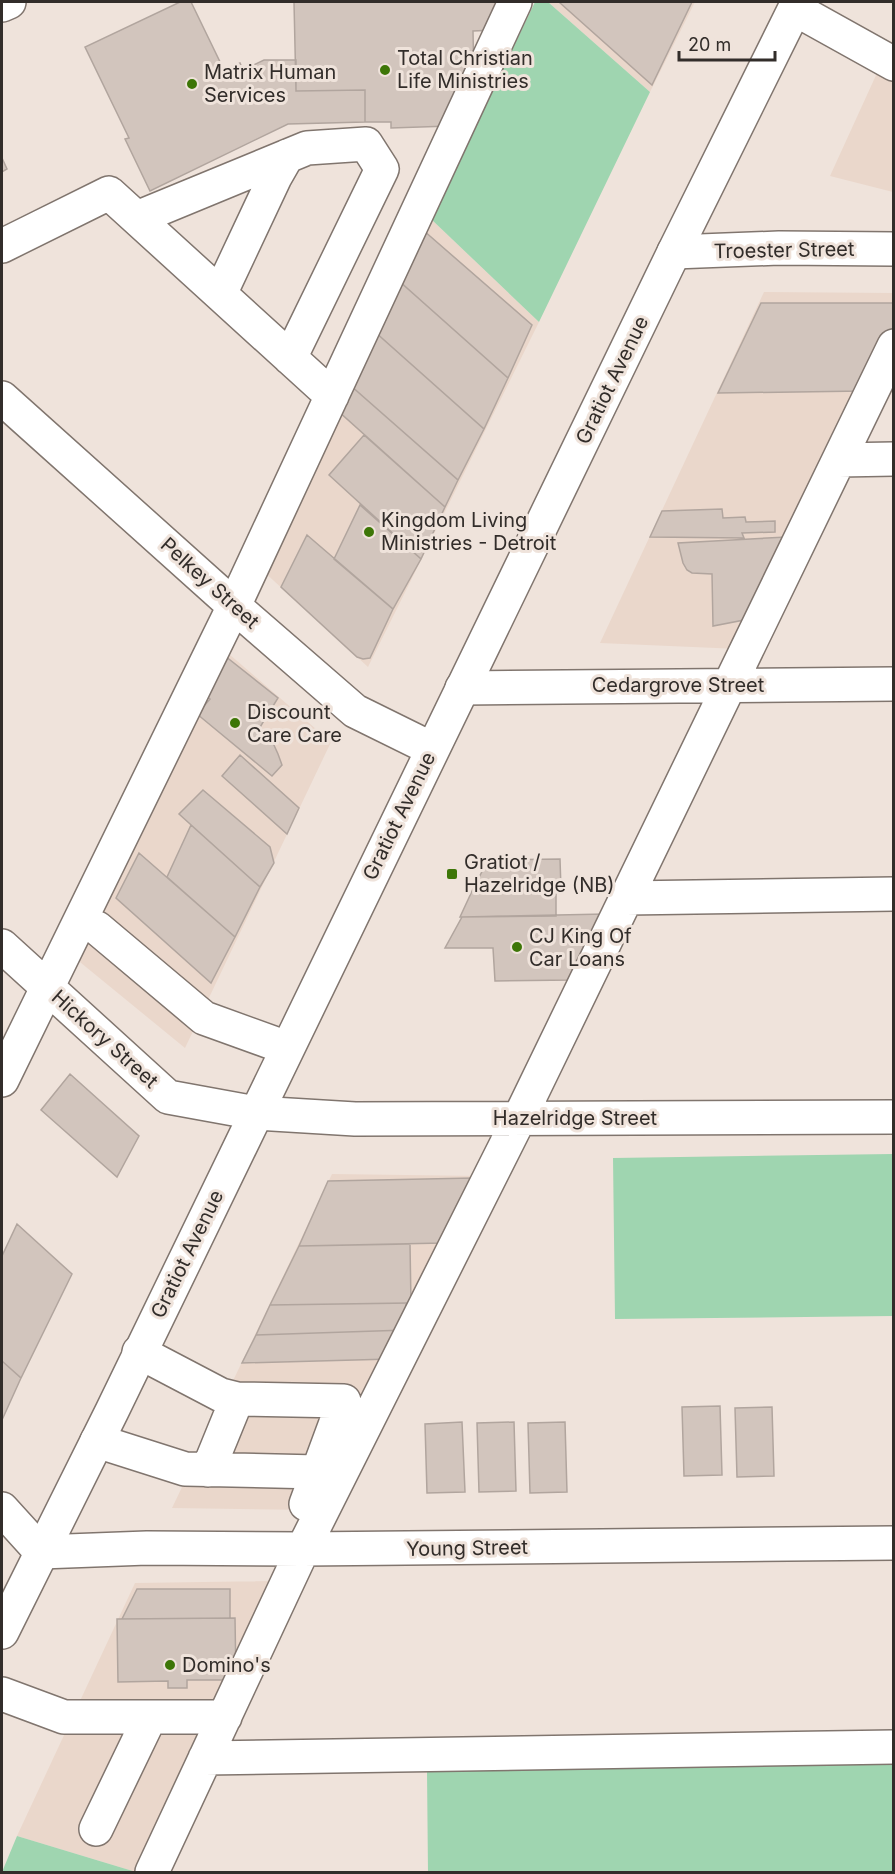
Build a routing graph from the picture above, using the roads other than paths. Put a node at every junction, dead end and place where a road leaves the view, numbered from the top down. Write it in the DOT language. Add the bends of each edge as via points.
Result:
graph roads {
  1 [pos="9,2"];
  2 [pos="515,2"];
  3 [pos="2,5"];
  4 [pos="797,5"];
  5 [pos="894,64"];
  6 [pos="287,156"];
  7 [pos="137,218"];
  8 [pos="2,246"];
  9 [pos="894,249"];
  10 [pos="674,252"];
  11 [pos="220,294"];
  12 [pos="894,346"];
  13 [pos="290,358"];
  14 [pos="332,396"];
  15 [pos="2,398"];
  16 [pos="894,459"];
  17 [pos="839,460"];
  18 [pos="234,606"];
  19 [pos="894,684"];
  20 [pos="730,685"];
  21 [pos="462,688"];
  22 [pos="432,749"];
  23 [pos="894,894"];
  24 [pos="626,898"];
  25 [pos="97,928"];
  26 [pos="2,946"];
  27 [pos="47,986"];
  28 [pos="287,1048"];
  29 [pos="2,1080"];
  30 [pos="256,1113"];
  31 [pos="894,1117"];
  32 [pos="519,1119"];
  33 [pos="139,1352"];
  34 [pos="237,1399"];
  35 [pos="97,1441"];
  36 [pos="208,1470"];
  37 [pos="318,1472"];
  38 [pos="2,1509"];
  39 [pos="894,1543"];
  40 [pos="297,1549"];
  41 [pos="41,1552"];
  42 [pos="2,1632"];
  43 [pos="2,1694"];
  44 [pos="150,1717"];
  45 [pos="225,1717"];
  46 [pos="894,1747"];
  47 [pos="205,1758"];
  48 [pos="96,1829"];
  49 [pos="152,1872"];
  1 -- 3 [label="street"];
  2 -- 14 [label="street"];
  4 -- 5 [label="street"];
  4 -- 10 [label="street, Gratiot Avenue"];
  6 -- 7 [label="street"];
  6 -- 11 [label="street"];
  6 -- 13 [label="street" via="307,148 366,144 382,169"];
  7 -- 8 [label="street" via="109,193"];
  7 -- 11 [label="street"];
  9 -- 10 [label="street, Troester Street"];
  10 -- 21 [label="street, Gratiot Avenue"];
  11 -- 13 [label="street"];
  12 -- 17 [label="street"];
  13 -- 14 [label="street"];
  14 -- 18 [label="street"];
  15 -- 18 [label="street, Pelkey Street"];
  16 -- 17 [label="street"];
  17 -- 20 [label="street"];
  18 -- 22 [label="street, Pelkey Street" via="356,711"];
  18 -- 27 [label="street"];
  19 -- 20 [label="street, Cedargrove Street"];
  20 -- 21 [label="street, Cedargrove Street"];
  20 -- 24 [label="street"];
  21 -- 22 [label="street, Gratiot Avenue"];
  22 -- 28 [label="street, Gratiot Avenue"];
  23 -- 24 [label="street"];
  24 -- 32 [label="street"];
  25 -- 28 [label="street" via="204,1018"];
  26 -- 27 [label="street, Hickory Street"];
  27 -- 29 [label="street"];
  27 -- 30 [label="street, Hickory Street" via="168,1097"];
  28 -- 30 [label="street, Gratiot Avenue"];
  30 -- 32 [label="street, Hazelridge Street" via="356,1119"];
  30 -- 33 [label="street, Gratiot Avenue"];
  31 -- 32 [label="street, Hazelridge Street"];
  32 -- 40 [label="street"];
  33 -- 34 [label="street" via="221,1395"];
  33 -- 35 [label="street, Gratiot Avenue"];
  34 -- 36 [label="street"];
  34 -- 37 [label="street" via="344,1401"];
  35 -- 36 [label="street" via="185,1469"];
  35 -- 41 [label="street, Gratiot Avenue"];
  36 -- 37 [label="street"];
  37 -- 40 [label="street"];
  38 -- 41 [label="street"];
  39 -- 40 [label="street, Young Street"];
  40 -- 41 [label="street, Young Street"];
  40 -- 45 [label="street"];
  41 -- 42 [label="street, Gratiot Avenue"];
  43 -- 44 [label="street" via="64,1717"];
  44 -- 45 [label="street"];
  44 -- 48 [label="street"];
  45 -- 47 [label="street"];
  46 -- 47 [label="street"];
  47 -- 49 [label="street"];
}
